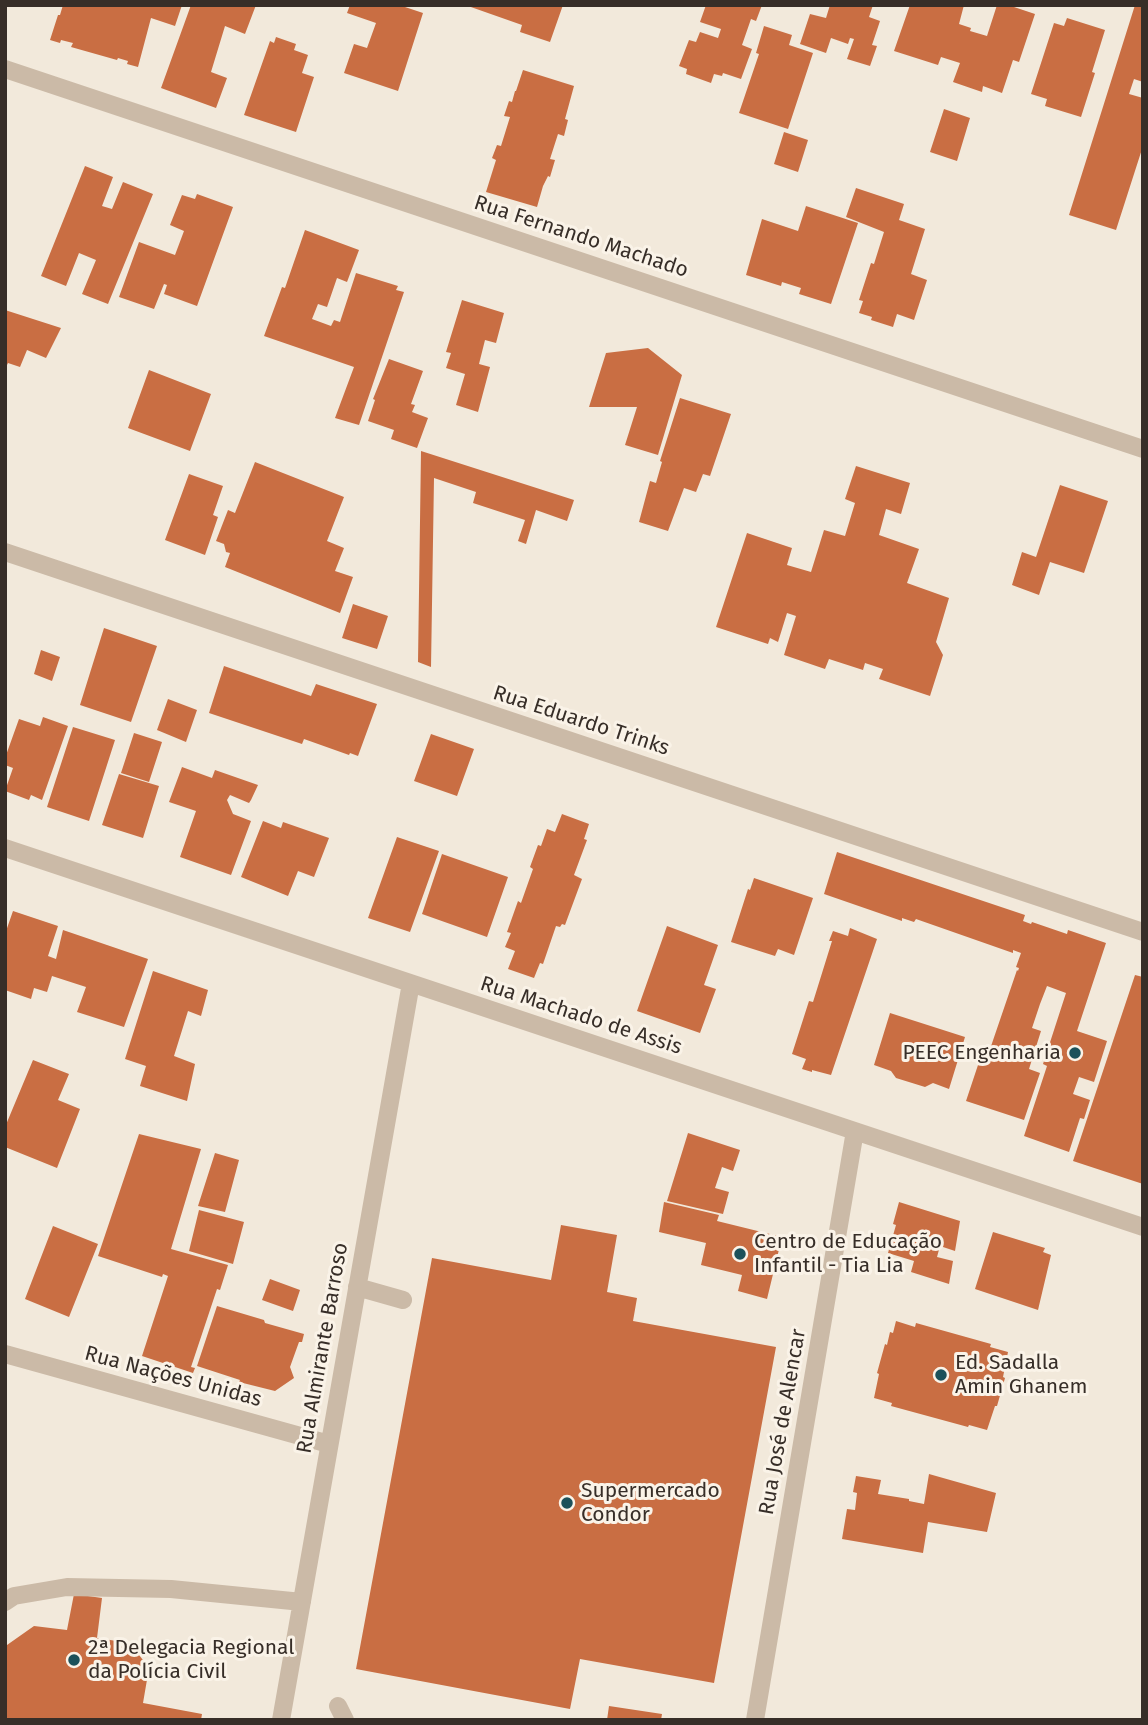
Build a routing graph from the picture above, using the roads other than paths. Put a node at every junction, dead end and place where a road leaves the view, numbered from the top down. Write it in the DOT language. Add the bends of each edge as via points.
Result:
graph roads {
  1 [pos="5,68"];
  2 [pos="1143,449"];
  3 [pos="5,552"];
  4 [pos="5,848"];
  5 [pos="1143,932"];
  6 [pos="411,983"];
  7 [pos="855,1131"];
  8 [pos="1143,1227"];
  9 [pos="357,1287"];
  10 [pos="403,1300"];
  11 [pos="5,1354"];
  12 [pos="329,1444"];
  13 [pos="5,1602"];
  14 [pos="302,1602"];
  15 [pos="281,1720"];
  16 [pos="755,1720"];
  1 -- 2 [label="street, Rua Fernando Machado"];
  3 -- 5 [label="street, Rua Eduardo Trinks"];
  4 -- 6 [label="street, Rua Machado de Assis"];
  6 -- 7 [label="street, Rua Machado de Assis"];
  6 -- 9 [label="street, Rua Almirante Barroso"];
  7 -- 8 [label="street, Rua Machado de Assis"];
  7 -- 16 [label="street, Rua José de Alencar"];
  9 -- 10 [label="street"];
  9 -- 12 [label="street, Rua Almirante Barroso"];
  11 -- 12 [label="street, Rua Nações Unidas"];
  12 -- 14 [label="street, Rua Almirante Barroso"];
  13 -- 14 [label="street" via="14,1596 67,1587 171,1589"];
  14 -- 15 [label="street, Rua Almirante Barroso"];
}
